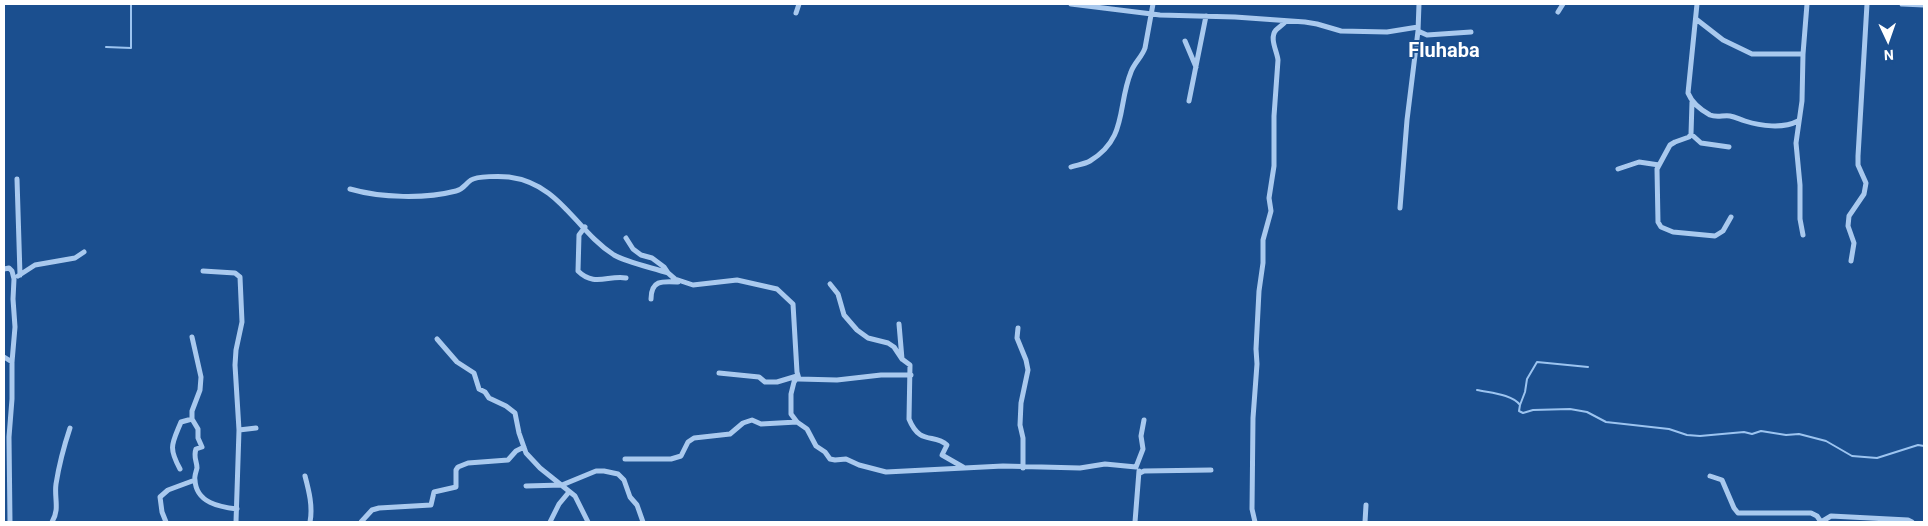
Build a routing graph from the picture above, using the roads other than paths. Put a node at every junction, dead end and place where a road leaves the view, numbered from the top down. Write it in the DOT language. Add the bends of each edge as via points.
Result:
graph roads {
  1 [pos="799,4"];
  2 [pos="1071,4"];
  3 [pos="1153,4"];
  4 [pos="1419,4"];
  5 [pos="1563,4"];
  6 [pos="1697,4"];
  7 [pos="1807,4"];
  8 [pos="1867,4"];
  9 [pos="1902,4"];
  10 [pos="1924,5"];
  11 [pos="796,12"];
  12 [pos="1558,12"];
  13 [pos="1152,13"];
  14 [pos="1206,16"];
  15 [pos="1696,19"];
  16 [pos="1286,21"];
  17 [pos="1418,29"];
  18 [pos="1471,32"];
  19 [pos="1185,41"];
  20 [pos="1803,54"];
  21 [pos="1196,68"];
  22 [pos="1189,101"];
  23 [pos="1692,102"];
  24 [pos="1798,121"];
  25 [pos="1691,134"];
  26 [pos="1729,147"];
  27 [pos="1659,165"];
  28 [pos="1071,167"];
  29 [pos="1618,169"];
  30 [pos="17,179"];
  31 [pos="350,189"];
  32 [pos="1400,208"];
  33 [pos="1731,217"];
  34 [pos="585,227"];
  35 [pos="1803,235"];
  36 [pos="626,238"];
  37 [pos="84,252"];
  38 [pos="1851,260"];
  39 [pos="4,269"];
  40 [pos="203,270"];
  41 [pos="668,273"];
  42 [pos="20,275"];
  43 [pos="626,278"];
  44 [pos="14,280"];
  45 [pos="683,282"];
  46 [pos="830,284"];
  47 [pos="650,299"];
  48 [pos="899,324"];
  49 [pos="1018,328"];
  50 [pos="192,336"];
  51 [pos="437,339"];
  52 [pos="4,357"];
  53 [pos="902,359"];
  54 [pos="12,362"];
  55 [pos="719,373"];
  56 [pos="911,375"];
  57 [pos="798,376"];
  58 [pos="192,420"];
  59 [pos="1144,420"];
  60 [pos="797,422"];
  61 [pos="70,428"];
  62 [pos="256,428"];
  63 [pos="238,430"];
  64 [pos="524,447"];
  65 [pos="625,459"];
  66 [pos="6,463"];
  67 [pos="1136,467"];
  68 [pos="964,468"];
  69 [pos="1022,468"];
  70 [pos="180,469"];
  71 [pos="1211,470"];
  72 [pos="1140,473"];
  73 [pos="306,476"];
  74 [pos="1710,476"];
  75 [pos="195,480"];
  76 [pos="562,485"];
  77 [pos="526,486"];
  78 [pos="569,492"];
  79 [pos="1366,505"];
  80 [pos="237,509"];
  81 [pos="10,522"];
  82 [pos="52,522"];
  83 [pos="166,522"];
  84 [pos="236,522"];
  85 [pos="310,522"];
  86 [pos="361,522"];
  87 [pos="550,522"];
  88 [pos="588,522"];
  89 [pos="643,522"];
  90 [pos="1135,522"];
  91 [pos="1254,522"];
  92 [pos="1365,522"];
  93 [pos="1821,522"];
  94 [pos="1912,522"];
  1 -- 11 [label="street"];
  2 -- 13 [label="street"];
  3 -- 13 [label="street"];
  4 -- 17 [label="street"];
  5 -- 12 [label="street"];
  6 -- 15 [label="street"];
  7 -- 20 [label="street"];
  8 -- 38 [label="street" via="1858,156 1858,165 1866,182 1864,194 1849,216 1848,226 1854,243"];
  9 -- 10 [label="street"];
  13 -- 14 [label="street"];
  13 -- 28 [label="street" via="1143,55 1131,72 1116,134 1089,162"];
  14 -- 16 [label="street"];
  14 -- 21 [label="street"];
  15 -- 20 [label="street" via="1723,40 1752,54"];
  15 -- 23 [label="street" via="1688,93"];
  16 -- 17 [label="street" via="1341,31"];
  16 -- 91 [label="street" via="1274,32 1273,38 1278,60 1274,166 1259,291 1253,418"];
  17 -- 18 [label="street" via="1427,35"];
  17 -- 32 [label="street"];
  19 -- 21 [label="street"];
  20 -- 24 [label="street" via="1802,101"];
  21 -- 22 [label="street"];
  23 -- 24 [label="street" via="1712,116 1779,127"];
  23 -- 25 [label="street"];
  24 -- 35 [label="street" via="1796,155"];
  25 -- 26 [label="street" via="1700,143"];
  25 -- 27 [label="street" via="1670,145"];
  27 -- 29 [label="street" via="1639,162"];
  27 -- 33 [label="street" via="1657,216 1661,227 1673,232 1715,236 1723,231"];
  30 -- 42 [label="street"];
  31 -- 34 [label="street" via="433,196 463,188 472,179 508,177 541,187"];
  34 -- 41 [label="street" via="615,256"];
  34 -- 43 [label="street" via="579,236 578,271 594,280"];
  36 -- 41 [label="street" via="633,249 652,258"];
  37 -- 42 [label="street" via="75,258 35,265"];
  39 -- 44 [label="street" via="10,268"];
  40 -- 63 [label="street" via="235,273 240,277 242,322 235,365"];
  41 -- 45 [label="street"];
  42 -- 44 [label="street"];
  44 -- 54 [label="street"];
  45 -- 47 [label="street" via="662,281 656,284 650,291"];
  45 -- 57 [label="street" via="737,280 777,289 793,304"];
  46 -- 53 [label="street" via="838,294 844,315 857,330 868,338 888,343"];
  48 -- 53 [label="street"];
  49 -- 69 [label="street" via="1017,338 1028,370 1022,403"];
  50 -- 58 [label="street" via="201,377"];
  51 -- 64 [label="street" via="457,362 474,374 479,389 516,413"];
  52 -- 54 [label="street"];
  53 -- 56 [label="street" via="910,366"];
  54 -- 66 [label="street"];
  55 -- 57 [label="street" via="759,377 765,382"];
  56 -- 57 [label="street" via="837,380 799,379"];
  56 -- 68 [label="street" via="911,426 922,436 943,441 946,445 942,456"];
  57 -- 60 [label="street" via="790,403 791,414"];
  58 -- 70 [label="street" via="181,422 171,444"];
  58 -- 75 [label="street" via="198,429 202,447 194,454 197,466"];
  59 -- 67 [label="street" via="1143,448"];
  60 -- 65 [label="street" via="761,424 752,420 730,434 694,438 688,442 681,456"];
  60 -- 68 [label="street" via="830,459 846,459 886,472"];
  61 -- 82 [label="street" via="59,463 55,488 56,516"];
  62 -- 63 [label="street"];
  63 -- 80 [label="street"];
  64 -- 76 [label="street" via="536,464"];
  64 -- 86 [label="street" via="516,450 508,460 468,463 458,467 456,487 434,492 431,505 380,508 372,510"];
  66 -- 81 [label="street"];
  67 -- 69 [label="street" via="1105,464 1080,468"];
  67 -- 72 [label="street"];
  68 -- 69 [label="street"];
  71 -- 72 [label="street"];
  72 -- 90 [label="street"];
  73 -- 85 [label="street" via="312,516"];
  74 -- 93 [label="street" via="1722,480 1738,513 1811,513"];
  75 -- 80 [label="street" via="203,498 220,507"];
  75 -- 83 [label="street" via="168,490 160,497"];
  76 -- 77 [label="street"];
  76 -- 78 [label="street"];
  76 -- 89 [label="street" via="596,471 618,474 624,480"];
  78 -- 87 [label="street" via="558,504"];
  78 -- 88 [label="street" via="575,496"];
  79 -- 92 [label="street"];
  80 -- 84 [label="street"];
  93 -- 94 [label="street" via="1831,516"];
}
